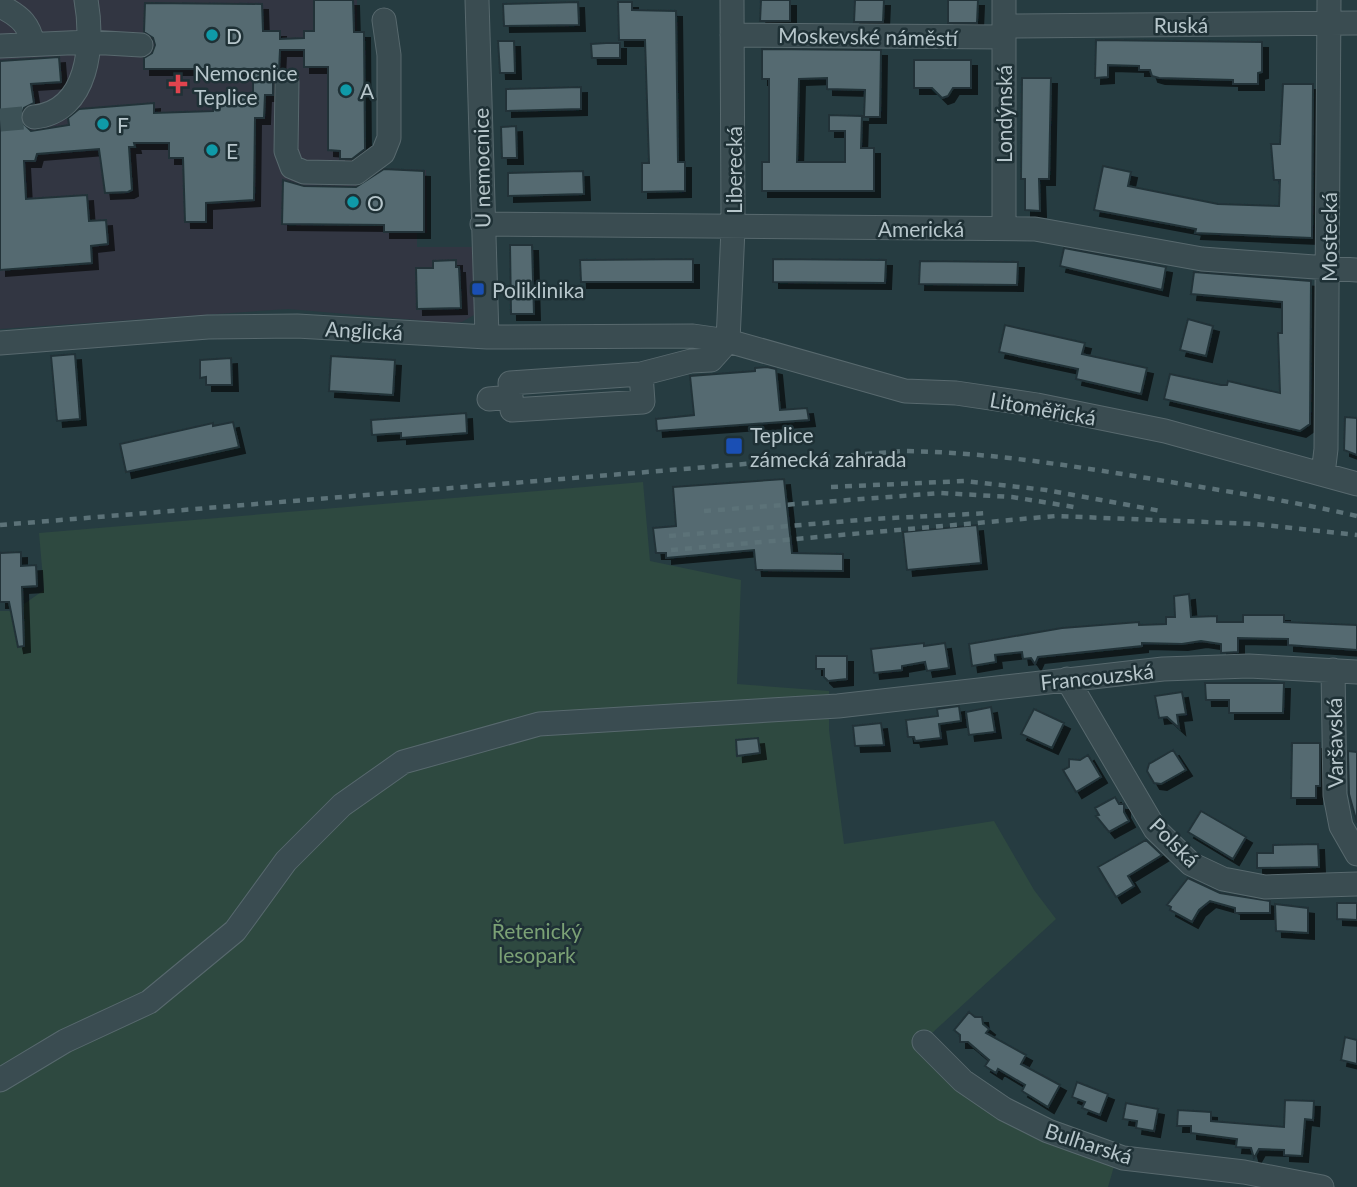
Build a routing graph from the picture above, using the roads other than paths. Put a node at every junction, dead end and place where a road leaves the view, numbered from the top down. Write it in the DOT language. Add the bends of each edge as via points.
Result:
graph roads {
  1 [pos="86,0"];
  2 [pos="477,0"];
  3 [pos="733,0"];
  4 [pos="1004,0"];
  5 [pos="1329,0"];
  6 [pos="2,6"];
  7 [pos="384,20"];
  8 [pos="1329,23"];
  9 [pos="1357,23"];
  10 [pos="1004,32"];
  11 [pos="733,35"];
  12 [pos="89,42"];
  13 [pos="33,44"];
  14 [pos="141,45"];
  15 [pos="0,46"];
  16 [pos="287,82"];
  17 [pos="34,117"];
  18 [pos="482,224"];
  19 [pos="1004,228"];
  20 [pos="733,229"];
  21 [pos="1328,266"];
  22 [pos="1357,270"];
  23 [pos="487,337"];
  24 [pos="728,341"];
  25 [pos="0,343"];
  26 [pos="500,398"];
  27 [pos="1323,474"];
  28 [pos="1357,484"];
  29 [pos="1333,670"];
  30 [pos="1357,672"];
  31 [pos="1067,679"];
  32 [pos="1357,854"];
  33 [pos="1357,884"];
  34 [pos="924,1042"];
  35 [pos="0,1080"];
  36 [pos="1322,1187"];
  1 -- 12 [label="street"];
  2 -- 18 [label="street, U nemocnice"];
  3 -- 11 [label="street, Liberecká"];
  4 -- 10 [label="street, Londýnská"];
  5 -- 8 [label="street, Mostecká"];
  6 -- 13 [label="street" via="20,16"];
  7 -- 16 [label="street" via="390,138 383,153 367,167 356,173 304,172 292,167 286,150"];
  8 -- 9 [label="street, Ruská"];
  8 -- 10 [label="street, Ruská"];
  8 -- 21 [label="street, Mostecká"];
  10 -- 11 [label="street, Moskevské náměstí"];
  10 -- 19 [label="street, Londýnská"];
  11 -- 20 [label="street, Liberecká"];
  12 -- 13 [label="street"];
  12 -- 14 [label="street"];
  12 -- 17 [label="street" via="89,57 67,105"];
  13 -- 15 [label="street"];
  18 -- 20 [label="street, Americká"];
  18 -- 23 [label="street, U nemocnice"];
  19 -- 20 [label="street, Americká"];
  19 -- 21 [label="street, Americká" via="1035,229 1202,259"];
  20 -- 24 [label="street, Liberecká"];
  21 -- 22 [label="street, Americká"];
  21 -- 27 [label="street, Mostecká"];
  23 -- 24 [label="street, Anglická" via="693,336"];
  23 -- 25 [label="street, Anglická" via="297,326 208,327"];
  24 -- 26 [label="street" via="711,360 641,374 510,383"];
  24 -- 27 [label="street, Litoměřická" via="905,391 1141,416"];
  27 -- 28 [label="street, Litoměřická"];
  29 -- 30 [label="street, Francouzská"];
  29 -- 31 [label="street, Francouzská" via="1188,668"];
  29 -- 32 [label="street, Varšavská" via="1335,795 1341,826"];
  31 -- 33 [label="street, Polská" via="1156,829 1191,863 1223,879 1265,887"];
  31 -- 35 [label="street, Francouzská" via="838,706 539,724 402,762 342,806 286,861 234,932 149,1002 65,1041"];
  34 -- 36 [label="street, Bulharská" via="963,1081 1048,1131 1123,1158 1244,1172"];
}
